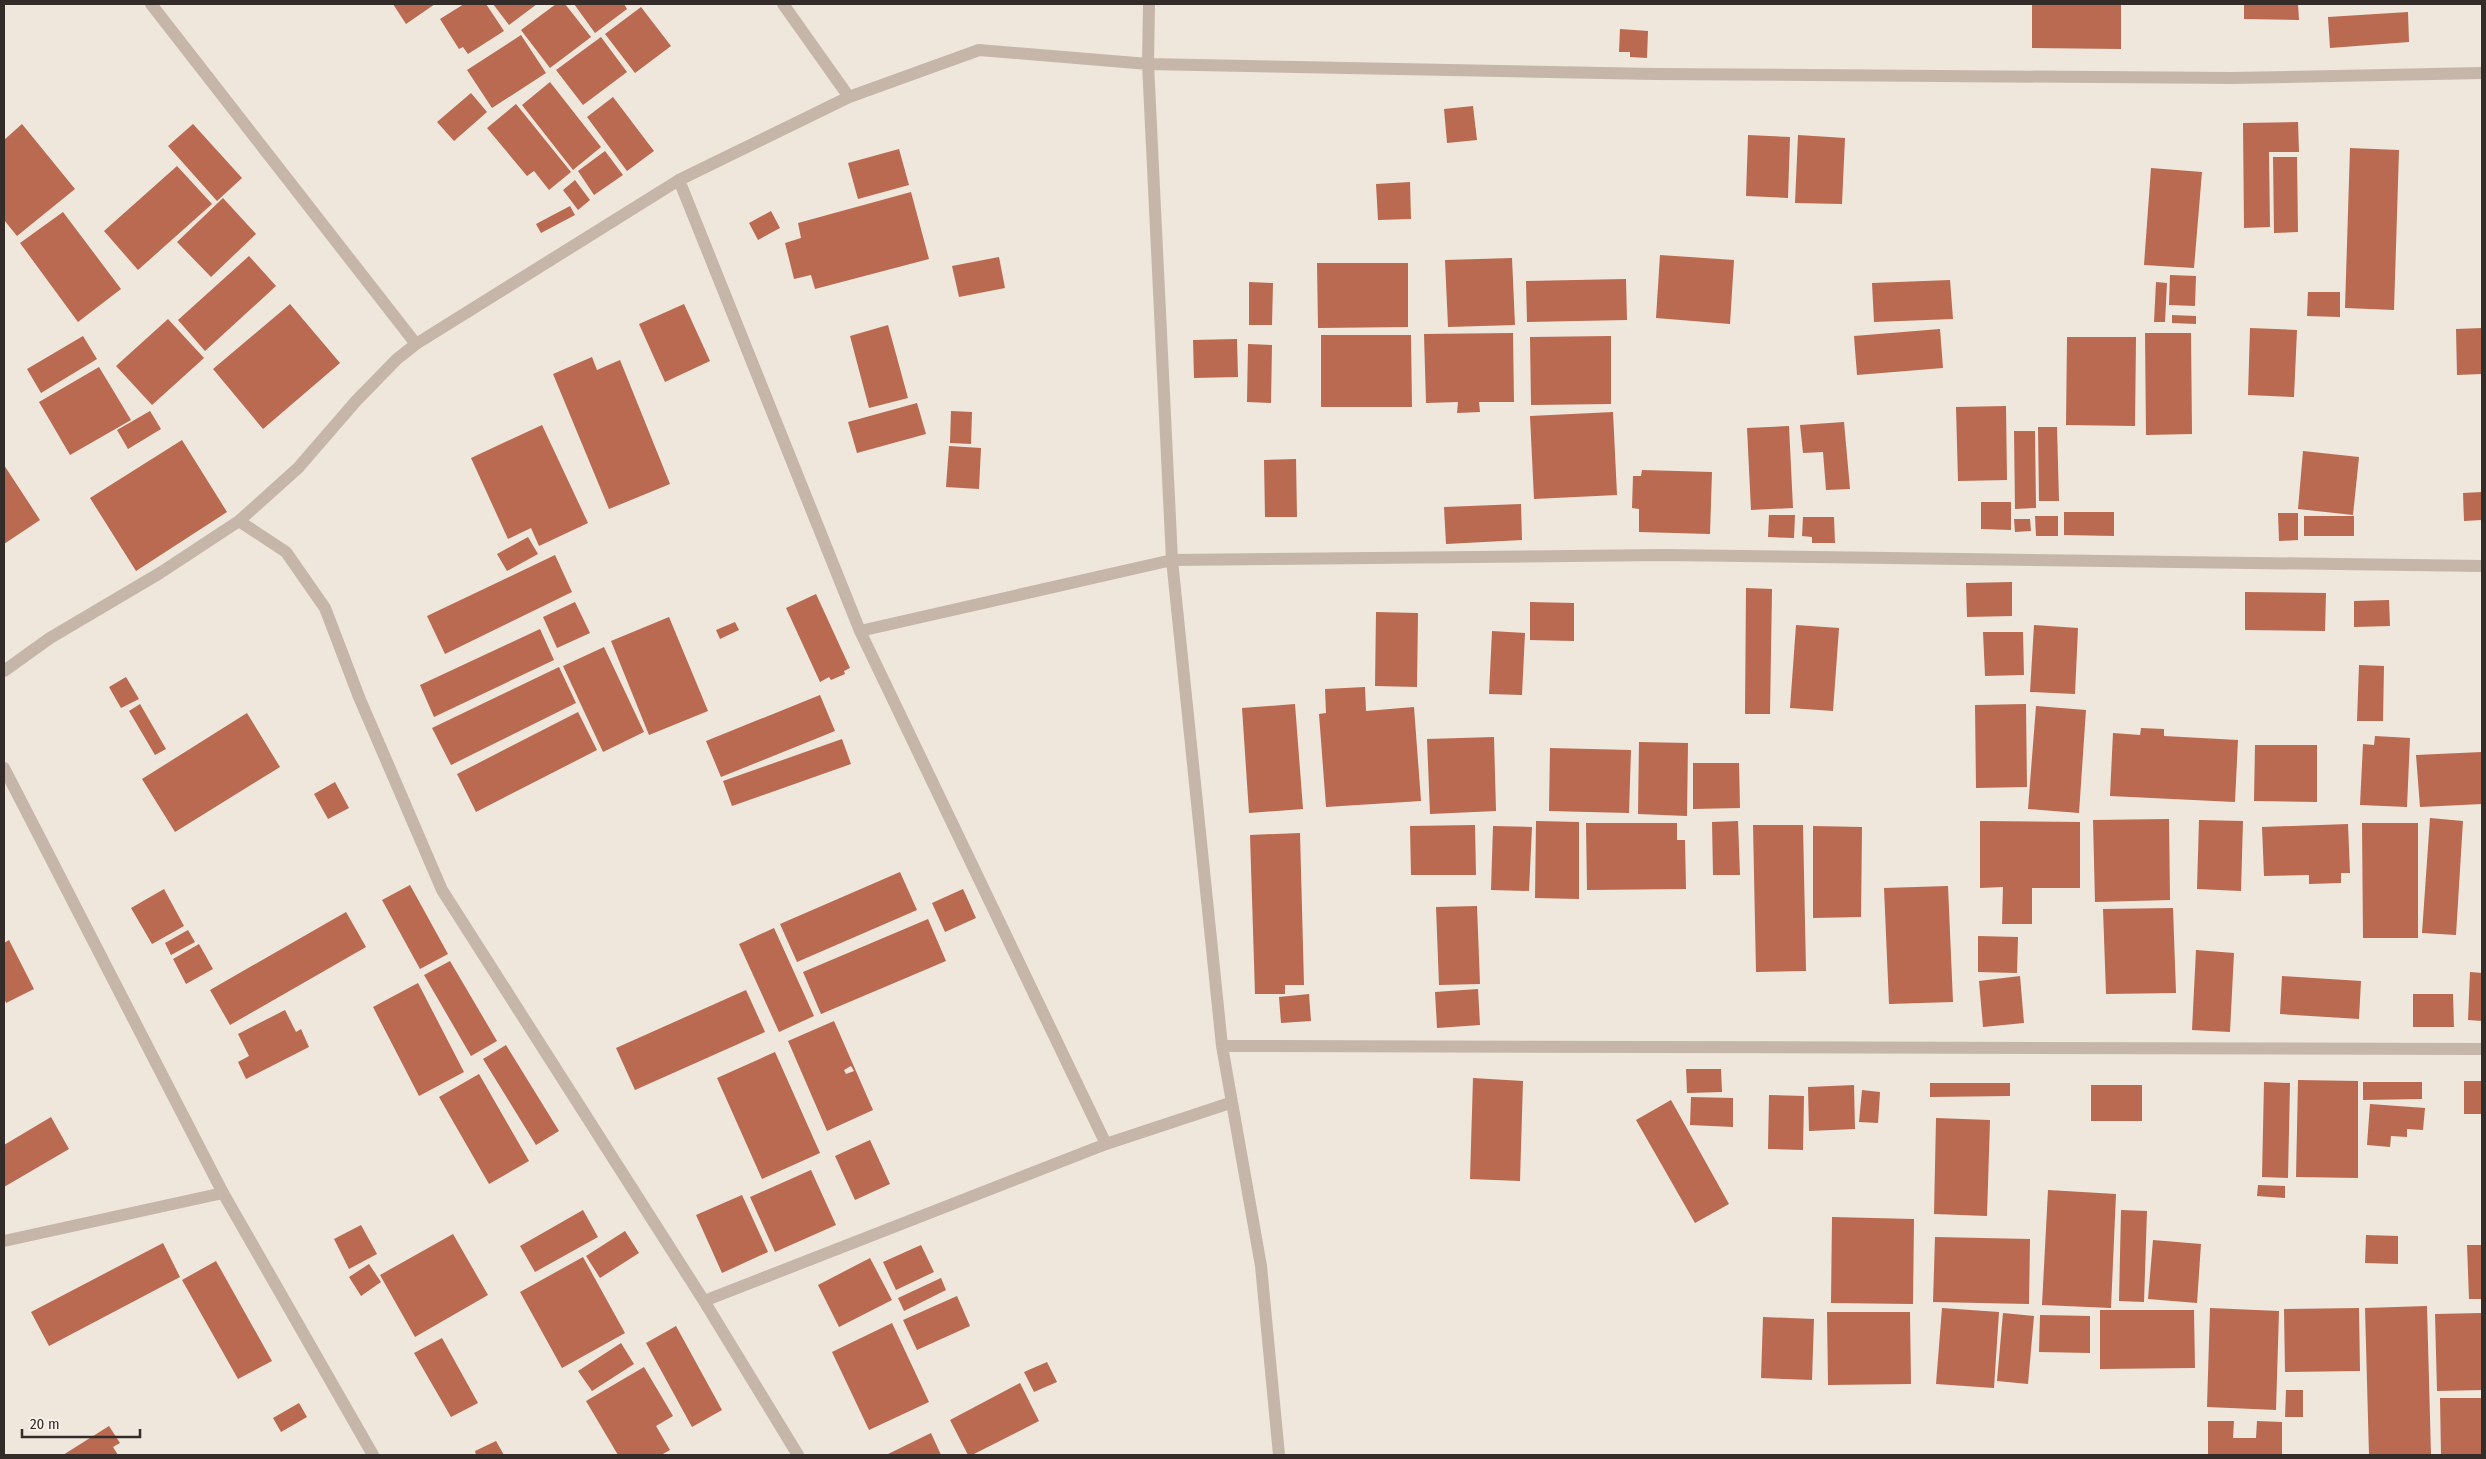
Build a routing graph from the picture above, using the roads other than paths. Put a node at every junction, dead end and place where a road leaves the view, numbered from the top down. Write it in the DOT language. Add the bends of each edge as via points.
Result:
graph roads {
  1 [pos="151,4"];
  2 [pos="783,4"];
  3 [pos="1150,4"];
  4 [pos="1148,64"];
  5 [pos="2482,73"];
  6 [pos="849,97"];
  7 [pos="679,180"];
  8 [pos="416,344"];
  9 [pos="239,521"];
  10 [pos="1172,560"];
  11 [pos="2482,566"];
  12 [pos="860,631"];
  13 [pos="4,671"];
  14 [pos="4,768"];
  15 [pos="1222,1046"];
  16 [pos="2482,1049"];
  17 [pos="1230,1103"];
  18 [pos="1106,1144"];
  19 [pos="223,1193"];
  20 [pos="4,1240"];
  21 [pos="704,1301"];
  22 [pos="373,1455"];
  23 [pos="798,1455"];
  24 [pos="1279,1455"];
  1 -- 8 [label="street"];
  2 -- 6 [label="street"];
  3 -- 4 [label="street"];
  4 -- 5 [label="street" via="1645,74 2222,78"];
  4 -- 6 [label="street" via="979,50"];
  4 -- 10 [label="street"];
  6 -- 7 [label="street"];
  7 -- 8 [label="street"];
  7 -- 12 [label="street"];
  8 -- 9 [label="street" via="356,401 298,468"];
  9 -- 13 [label="street" via="160,573 50,638"];
  9 -- 21 [label="street" via="286,552 325,608 359,697 442,890"];
  10 -- 11 [label="street" via="1664,555"];
  10 -- 12 [label="street"];
  10 -- 15 [label="street"];
  12 -- 18 [label="street"];
  14 -- 19 [label="street"];
  15 -- 16 [label="street"];
  15 -- 17 [label="street"];
  17 -- 18 [label="street"];
  17 -- 24 [label="street" via="1261,1266"];
  18 -- 21 [label="street"];
  19 -- 20 [label="street"];
  19 -- 22 [label="street"];
  21 -- 23 [label="street"];
}
